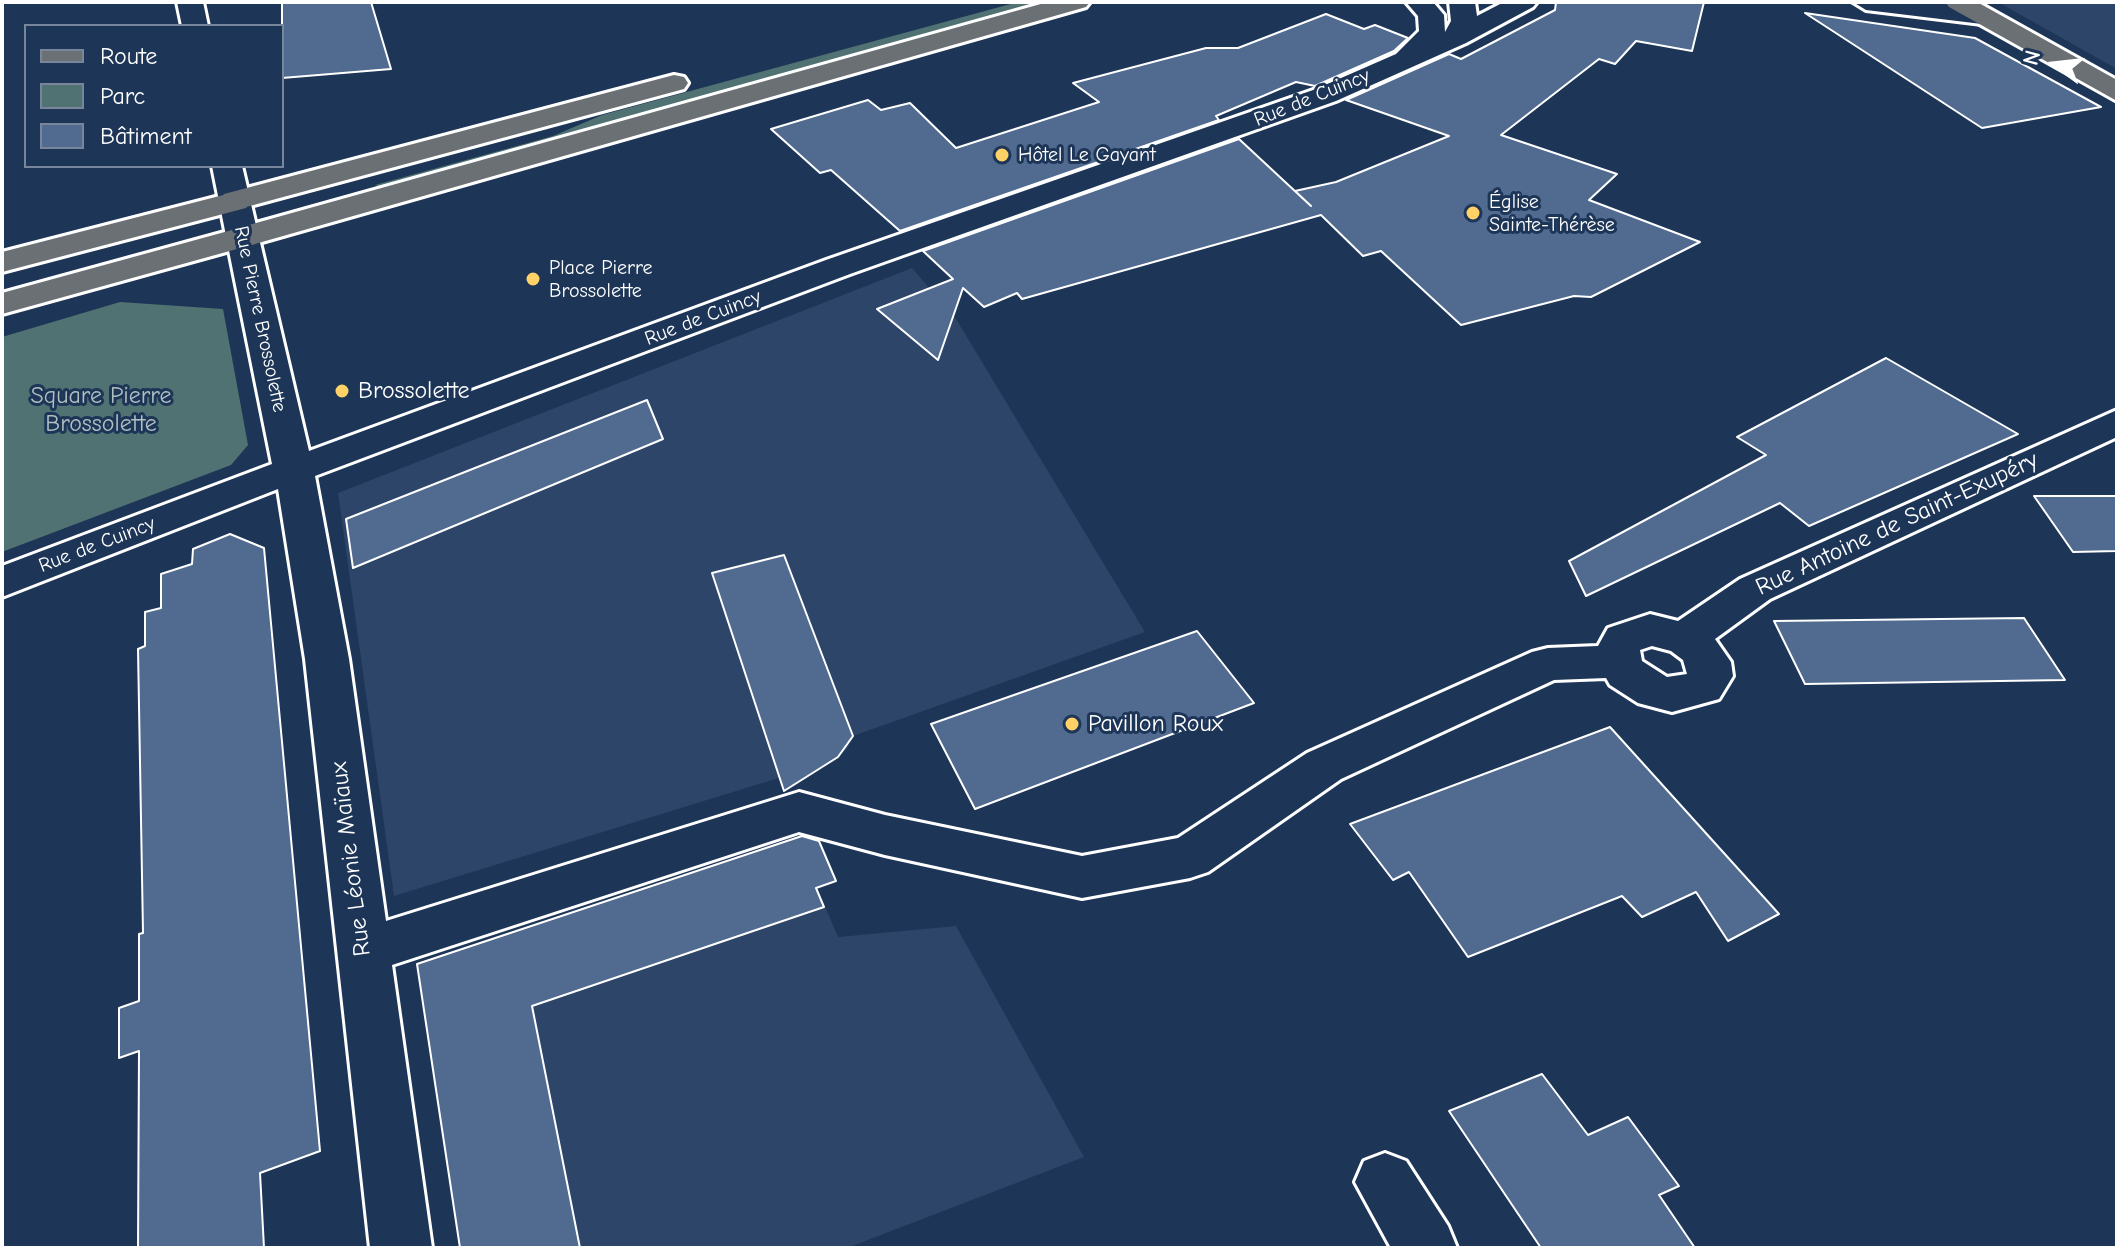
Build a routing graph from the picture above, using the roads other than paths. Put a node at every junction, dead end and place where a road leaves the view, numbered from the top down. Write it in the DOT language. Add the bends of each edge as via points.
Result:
graph roads {
  1 [pos="190,2"];
  2 [pos="1077,2"];
  3 [pos="1419,2"];
  4 [pos="1516,2"];
  5 [pos="1524,2"];
  6 [pos="1866,2"];
  7 [pos="1463,4"];
  8 [pos="1970,9"];
  9 [pos="195,24"];
  10 [pos="1456,37"];
  11 [pos="1406,59"];
  12 [pos="701,76"];
  13 [pos="2117,92"];
  14 [pos="227,168"];
  15 [pos="235,201"];
  16 [pos="243,237"];
  17 [pos="2,262"];
  18 [pos="2,304"];
  19 [pos="2117,422"];
  20 [pos="293,471"];
  21 [pos="2,582"];
  22 [pos="362,952"];
  23 [pos="1385,1182"];
  24 [pos="401,1248"];
  25 [pos="1426,1248"];
  1 -- 9 [label="street"];
  2 -- 16 [label="main road"];
  3 -- 11 [label="street, Rue de Cuincy" via="1431,15 1432,33"];
  4 -- 7 [label="street"];
  5 -- 10 [label="street, Rue de Cuincy"];
  6 -- 8 [label="street"];
  7 -- 10 [label="street" via="1463,27"];
  8 -- 13 [label="main road"];
  10 -- 11 [label="street, Rue de Cuincy"];
  11 -- 20 [label="street, Rue de Cuincy" via="1326,95 838,267"];
  12 -- 15 [label="main road"];
  14 -- 15 [label="street, Rue Pierre Brossolette"];
  15 -- 16 [label="street, Rue Pierre Brossolette"];
  15 -- 17 [label="main road"];
  16 -- 18 [label="main road"];
  16 -- 20 [label="street, Rue Pierre Brossolette"];
  19 -- 22 [label="street, Rue Antoine de Saint-Exupéry" via="1755,589 1685,638 1635,632 1618,649 1619,661 1548,664 1324,766 1190,857 1082,877 799,812"];
  20 -- 21 [label="street, Rue de Cuincy"];
  20 -- 22 [label="street, Rue Léonie Maïaux" via="327,659"];
  22 -- 24 [label="street, Rue Léonie Maïaux"];
  23 -- 25 [label="street"];
}
